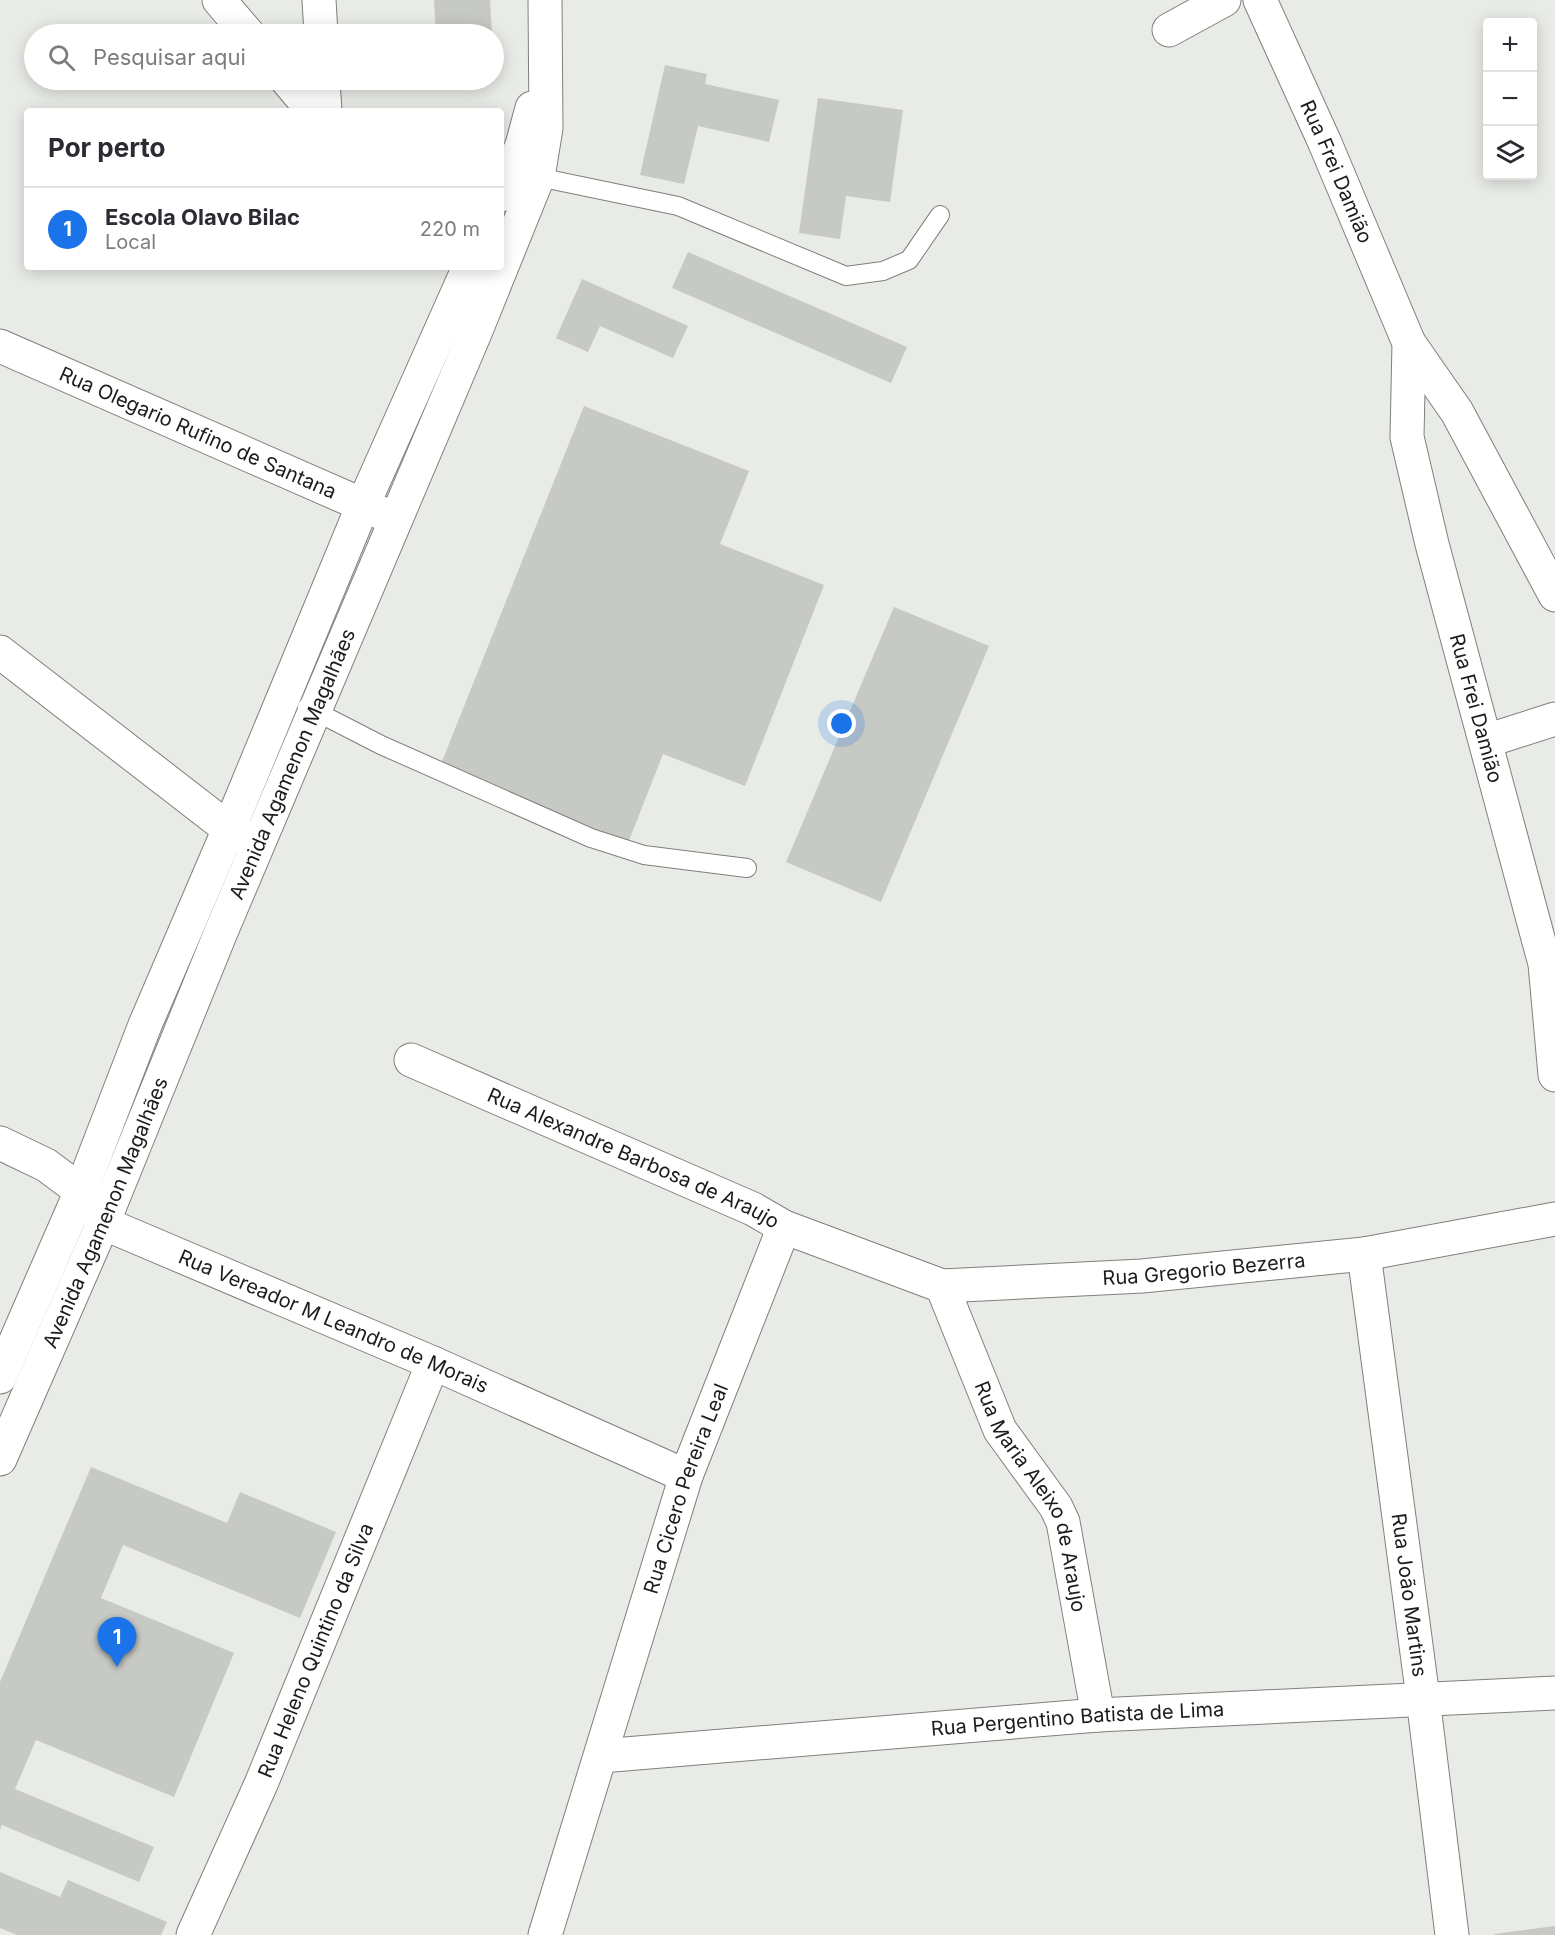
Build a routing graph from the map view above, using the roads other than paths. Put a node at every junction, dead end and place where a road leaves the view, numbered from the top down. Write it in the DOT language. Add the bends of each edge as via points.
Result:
graph roads {
  1 [pos="319,0"];
  2 [pos="546,0"];
  3 [pos="1224,0"];
  4 [pos="1260,0"];
  5 [pos="320,24"];
  6 [pos="1169,30"];
  7 [pos="545,60"];
  8 [pos="295,90"];
  9 [pos="324,90"];
  10 [pos="310,108"];
  11 [pos="325,108"];
  12 [pos="538,177"];
  13 [pos="508,207"];
  14 [pos="940,215"];
  15 [pos="468,270"];
  16 [pos="485,270"];
  17 [pos="1409,343"];
  18 [pos="0,346"];
  19 [pos="363,505"];
  20 [pos="395,519"];
  21 [pos="1553,584"];
  22 [pos="0,652"];
  23 [pos="284,696"];
  24 [pos="315,711"];
  25 [pos="1555,719"];
  26 [pos="1486,741"];
  27 [pos="229,829"];
  28 [pos="259,843"];
  29 [pos="747,868"];
  30 [pos="190,917"];
  31 [pos="221,932"];
  32 [pos="1550,964"];
  33 [pos="411,1060"];
  34 [pos="1555,1075"];
  35 [pos="0,1143"];
  36 [pos="81,1191"];
  37 [pos="1555,1220"];
  38 [pos="103,1223"];
  39 [pos="784,1227"];
  40 [pos="856,1254"];
  41 [pos="1364,1254"];
  42 [pos="942,1286"];
  43 [pos="433,1363"];
  44 [pos="0,1377"];
  45 [pos="0,1459"];
  46 [pos="686,1476"];
  47 [pos="1555,1693"];
  48 [pos="1423,1698"];
  49 [pos="1098,1715"];
  50 [pos="601,1756"];
  51 [pos="193,1935"];
  52 [pos="544,1935"];
  53 [pos="1452,1935"];
  1 -- 5 [label="street"];
  2 -- 7 [label="street, Avenida Agamenon Magalhães"];
  3 -- 6 [label="street"];
  4 -- 17 [label="street, Rua Frei Damião"];
  7 -- 12 [label="street, Avenida Agamenon Magalhães" via="546,128"];
  7 -- 13 [label="street, Avenida Agamenon Magalhães"];
  8 -- 10 [label="street"];
  9 -- 11 [label="street"];
  12 -- 13 [label="street, Avenida Agamenon Magalhães"];
  12 -- 14 [label="lane" via="678,206 846,276 883,271 909,260"];
  15 -- 19 [label="street, Avenida Agamenon Magalhães"];
  16 -- 20 [label="street, Avenida Agamenon Magalhães"];
  17 -- 21 [label="street, Rua Frei Damião" via="1457,412"];
  17 -- 26 [label="street, Rua Frei Damião" via="1407,437"];
  18 -- 19 [label="street, Rua Olegario Rufino de Santana"];
  19 -- 20 [label="street, Rua Olegario Rufino de Santana"];
  19 -- 23 [label="street, Avenida Agamenon Magalhães"];
  20 -- 24 [label="street, Avenida Agamenon Magalhães"];
  22 -- 27 [label="street"];
  23 -- 24 [label="lane"];
  23 -- 27 [label="street, Avenida Agamenon Magalhães"];
  24 -- 28 [label="street, Avenida Agamenon Magalhães"];
  24 -- 29 [label="lane" via="381,746 591,838 644,855"];
  25 -- 26 [label="street"];
  26 -- 32 [label="street, Rua Frei Damião"];
  27 -- 28 [label="street"];
  27 -- 30 [label="street, Avenida Agamenon Magalhães"];
  28 -- 31 [label="street, Avenida Agamenon Magalhães"];
  30 -- 31 [label="street"];
  30 -- 36 [label="street, Avenida Agamenon Magalhães"];
  31 -- 38 [label="street, Avenida Agamenon Magalhães"];
  32 -- 34 [label="street, Rua Frei Damião"];
  33 -- 39 [label="street, Rua Alexandre Barbosa de Araujo" via="753,1209"];
  35 -- 36 [label="street" via="46,1165"];
  36 -- 38 [label="street"];
  36 -- 44 [label="street, Avenida Agamenon Magalhães"];
  37 -- 41 [label="street, Rua Gregorio Bezerra"];
  38 -- 43 [label="street, Rua Vereador M Leandro de Morais"];
  38 -- 45 [label="street, Avenida Agamenon Magalhães"];
  39 -- 40 [label="street, Rua Alexandre Barbosa de Araujo"];
  39 -- 46 [label="street, Rua Cicero Pereira Leal"];
  40 -- 42 [label="street, Rua Gregorio Bezerra"];
  41 -- 42 [label="street, Rua Gregorio Bezerra" via="1142,1276"];
  41 -- 48 [label="street, Rua João Martins"];
  42 -- 49 [label="street, Rua Maria Aleixo de Araujo" via="1000,1430 1063,1522"];
  43 -- 46 [label="street, Rua Vereador M Leandro de Morais"];
  43 -- 51 [label="street, Rua Heleno Quintino da Silva" via="261,1784"];
  46 -- 50 [label="street, Rua Cicero Pereira Leal"];
  47 -- 48 [label="street, Rua Pergentino Batista de Lima"];
  48 -- 49 [label="street, Rua Pergentino Batista de Lima"];
  48 -- 53 [label="street, Rua João Martins"];
  49 -- 50 [label="street, Rua Pergentino Batista de Lima"];
  50 -- 52 [label="street, Rua Cicero Pereira Leal"];
}
